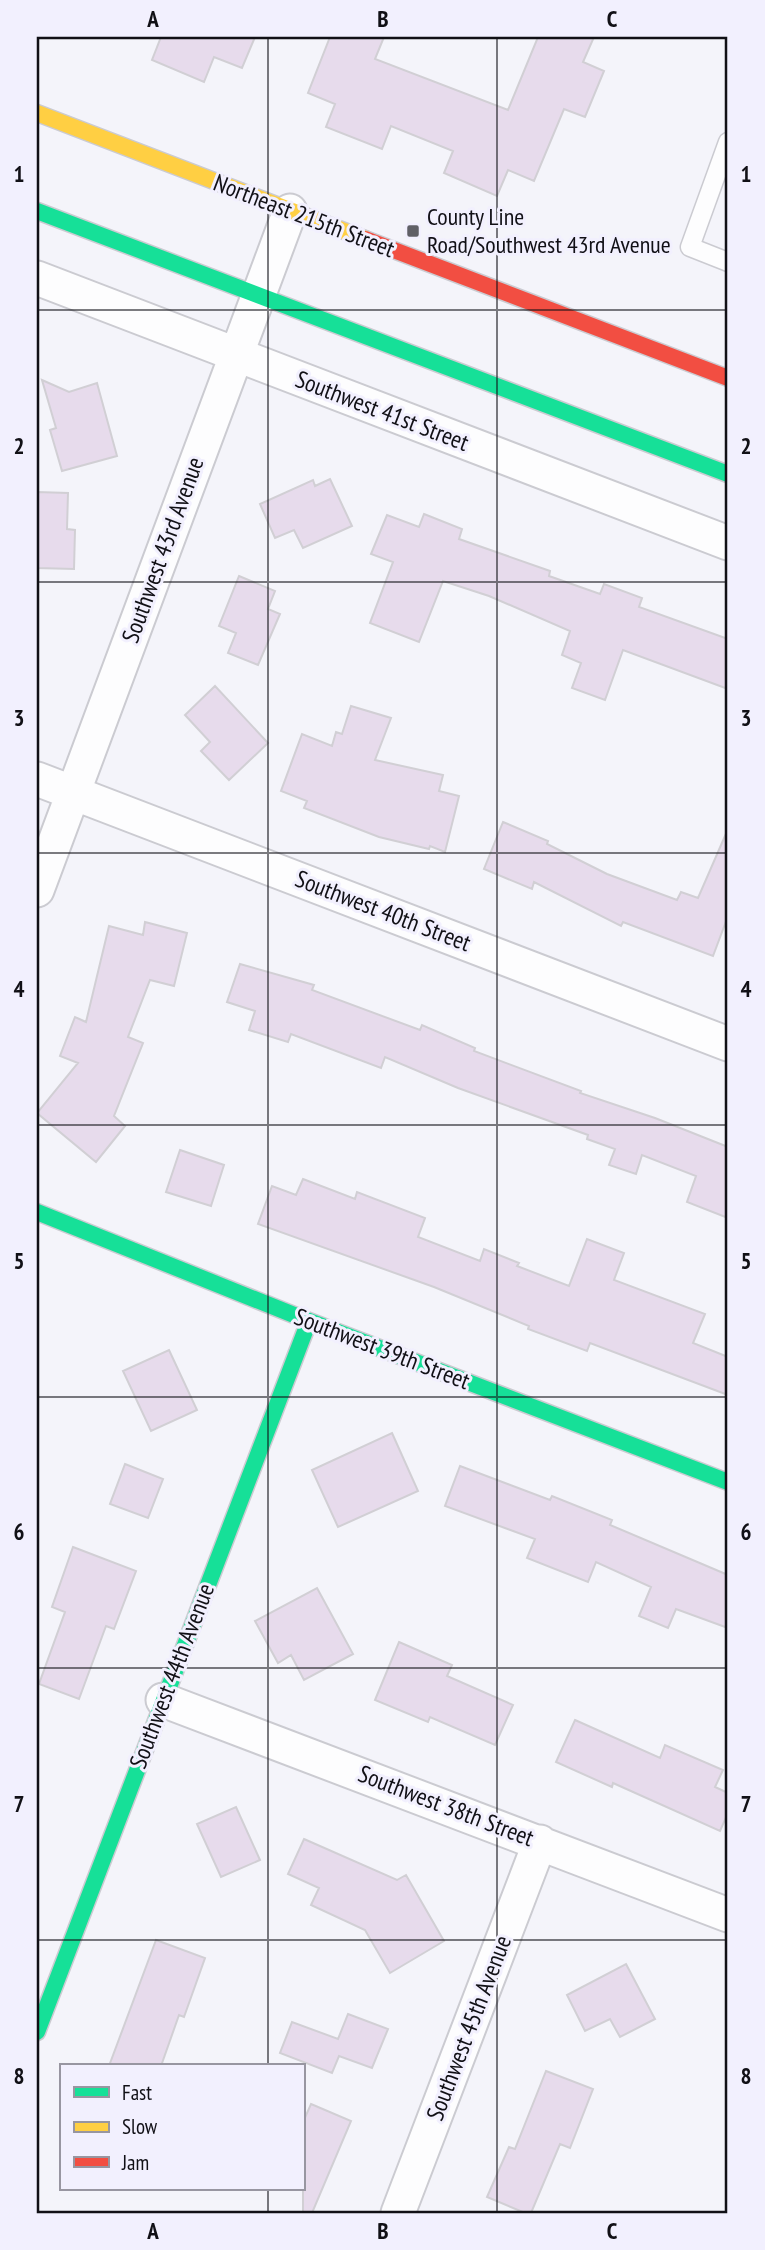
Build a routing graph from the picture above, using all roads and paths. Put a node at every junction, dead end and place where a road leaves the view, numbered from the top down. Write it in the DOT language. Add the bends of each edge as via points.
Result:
graph roads {
  1 [pos="37,113"];
  2 [pos="728,142"];
  3 [pos="290,211"];
  4 [pos="37,212"];
  5 [pos="728,262"];
  6 [pos="37,278"];
  7 [pos="259,296"];
  8 [pos="236,355"];
  9 [pos="728,378"];
  10 [pos="728,474"];
  11 [pos="728,543"];
  12 [pos="37,779"];
  13 [pos="73,792"];
  14 [pos="37,890"];
  15 [pos="728,1044"];
  16 [pos="37,1212"];
  17 [pos="309,1321"];
  18 [pos="728,1482"];
  19 [pos="163,1700"];
  20 [pos="540,1842"];
  21 [pos="728,1915"];
  22 [pos="37,2032"];
  23 [pos="398,2213"];
  1 -- 3 [label="street, Northeast 215th Street"];
  2 -- 5 [label="lane" via="690,247"];
  3 -- 7 [label="street, Southwest 43rd Avenue"];
  3 -- 9 [label="street, Northeast 215th Street"];
  4 -- 7 [label="street"];
  6 -- 8 [label="street, Southwest 41st Street"];
  7 -- 8 [label="street, Southwest 43rd Avenue"];
  7 -- 10 [label="street"];
  8 -- 11 [label="street, Southwest 41st Street"];
  8 -- 13 [label="street, Southwest 43rd Avenue"];
  12 -- 13 [label="street, Southwest 40th Street"];
  13 -- 14 [label="street, Southwest 43rd Avenue"];
  13 -- 15 [label="street, Southwest 40th Street"];
  16 -- 17 [label="street, Southwest 39th Street"];
  17 -- 18 [label="street, Southwest 39th Street"];
  17 -- 19 [label="street, Southwest 44th Avenue"];
  19 -- 20 [label="street, Southwest 38th Street"];
  19 -- 22 [label="street, Southwest 44th Avenue"];
  20 -- 21 [label="street, Southwest 38th Street"];
  20 -- 23 [label="street, Southwest 45th Avenue"];
}
